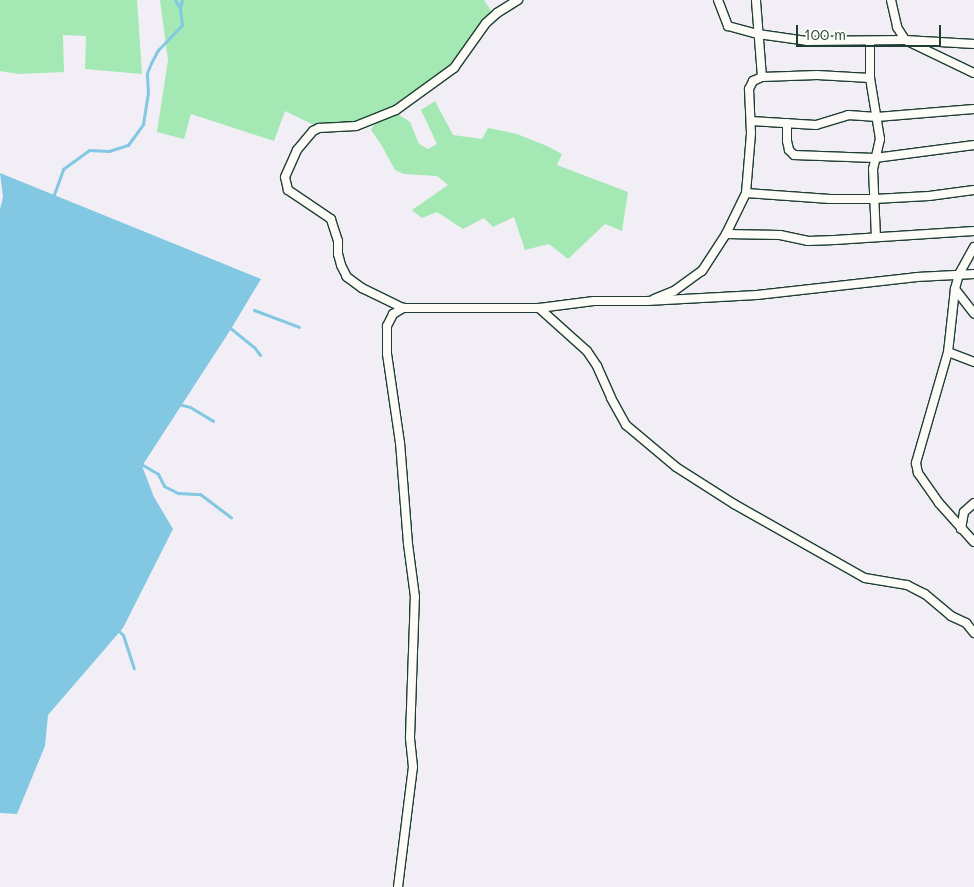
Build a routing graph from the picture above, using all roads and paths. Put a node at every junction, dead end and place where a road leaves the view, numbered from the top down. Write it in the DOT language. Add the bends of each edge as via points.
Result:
graph roads {
  1 [pos="518,0"];
  2 [pos="718,0"];
  3 [pos="756,0"];
  4 [pos="892,0"];
  5 [pos="758,34"];
  6 [pos="870,40"];
  7 [pos="905,40"];
  8 [pos="974,44"];
  9 [pos="974,73"];
  10 [pos="762,77"];
  11 [pos="870,78"];
  12 [pos="974,108"];
  13 [pos="877,117"];
  14 [pos="751,121"];
  15 [pos="787,122"];
  16 [pos="974,145"];
  17 [pos="875,158"];
  18 [pos="974,190"];
  19 [pos="746,193"];
  20 [pos="874,199"];
  21 [pos="974,230"];
  22 [pos="726,234"];
  23 [pos="876,237"];
  24 [pos="974,247"];
  25 [pos="959,274"];
  26 [pos="974,274"];
  27 [pos="955,289"];
  28 [pos="647,301"];
  29 [pos="403,308"];
  30 [pos="539,308"];
  31 [pos="974,313"];
  32 [pos="948,352"];
  33 [pos="974,362"];
  34 [pos="974,503"];
  35 [pos="962,529"];
  36 [pos="974,542"];
  37 [pos="974,632"];
  38 [pos="398,887"];
  1 -- 29 [label="street" via="492,17 450,71 396,110 356,126 313,130 297,150 285,177 288,190 331,219 347,277"];
  2 -- 5 [label="street" via="728,26"];
  3 -- 5 [label="street"];
  4 -- 7 [label="street" via="897,27"];
  5 -- 6 [label="street" via="807,41"];
  5 -- 10 [label="street"];
  6 -- 7 [label="street"];
  6 -- 11 [label="street"];
  7 -- 8 [label="street"];
  7 -- 9 [label="street"];
  10 -- 11 [label="street"];
  10 -- 14 [label="street" via="753,81 749,89"];
  11 -- 13 [label="street"];
  12 -- 13 [label="street"];
  13 -- 15 [label="street" via="848,115 816,126"];
  13 -- 17 [label="street" via="880,139"];
  14 -- 15 [label="street"];
  14 -- 19 [label="street"];
  15 -- 17 [label="street" via="787,141 794,155"];
  16 -- 17 [label="street"];
  17 -- 20 [label="street"];
  18 -- 20 [label="street"];
  19 -- 20 [label="street"];
  19 -- 22 [label="street"];
  20 -- 23 [label="street"];
  21 -- 23 [label="street"];
  22 -- 23 [label="street" via="780,235 808,241"];
  22 -- 28 [label="street" via="694,279"];
  24 -- 25 [label="street"];
  25 -- 26 [label="street"];
  25 -- 27 [label="street"];
  25 -- 28 [label="street" via="756,295"];
  27 -- 31 [label="street"];
  27 -- 32 [label="street"];
  28 -- 30 [label="street" via="594,301"];
  29 -- 30 [label="street"];
  29 -- 38 [label="street" via="393,314 387,326 390,388 400,443 415,598 410,737 413,767"];
  30 -- 37 [label="street" via="587,351 626,425 676,467 734,504 865,578 907,585 925,594"];
  32 -- 33 [label="street"];
  32 -- 35 [label="street" via="916,463 918,472 939,503"];
  34 -- 35 [label="street" via="964,512"];
  35 -- 36 [label="street"];
}
